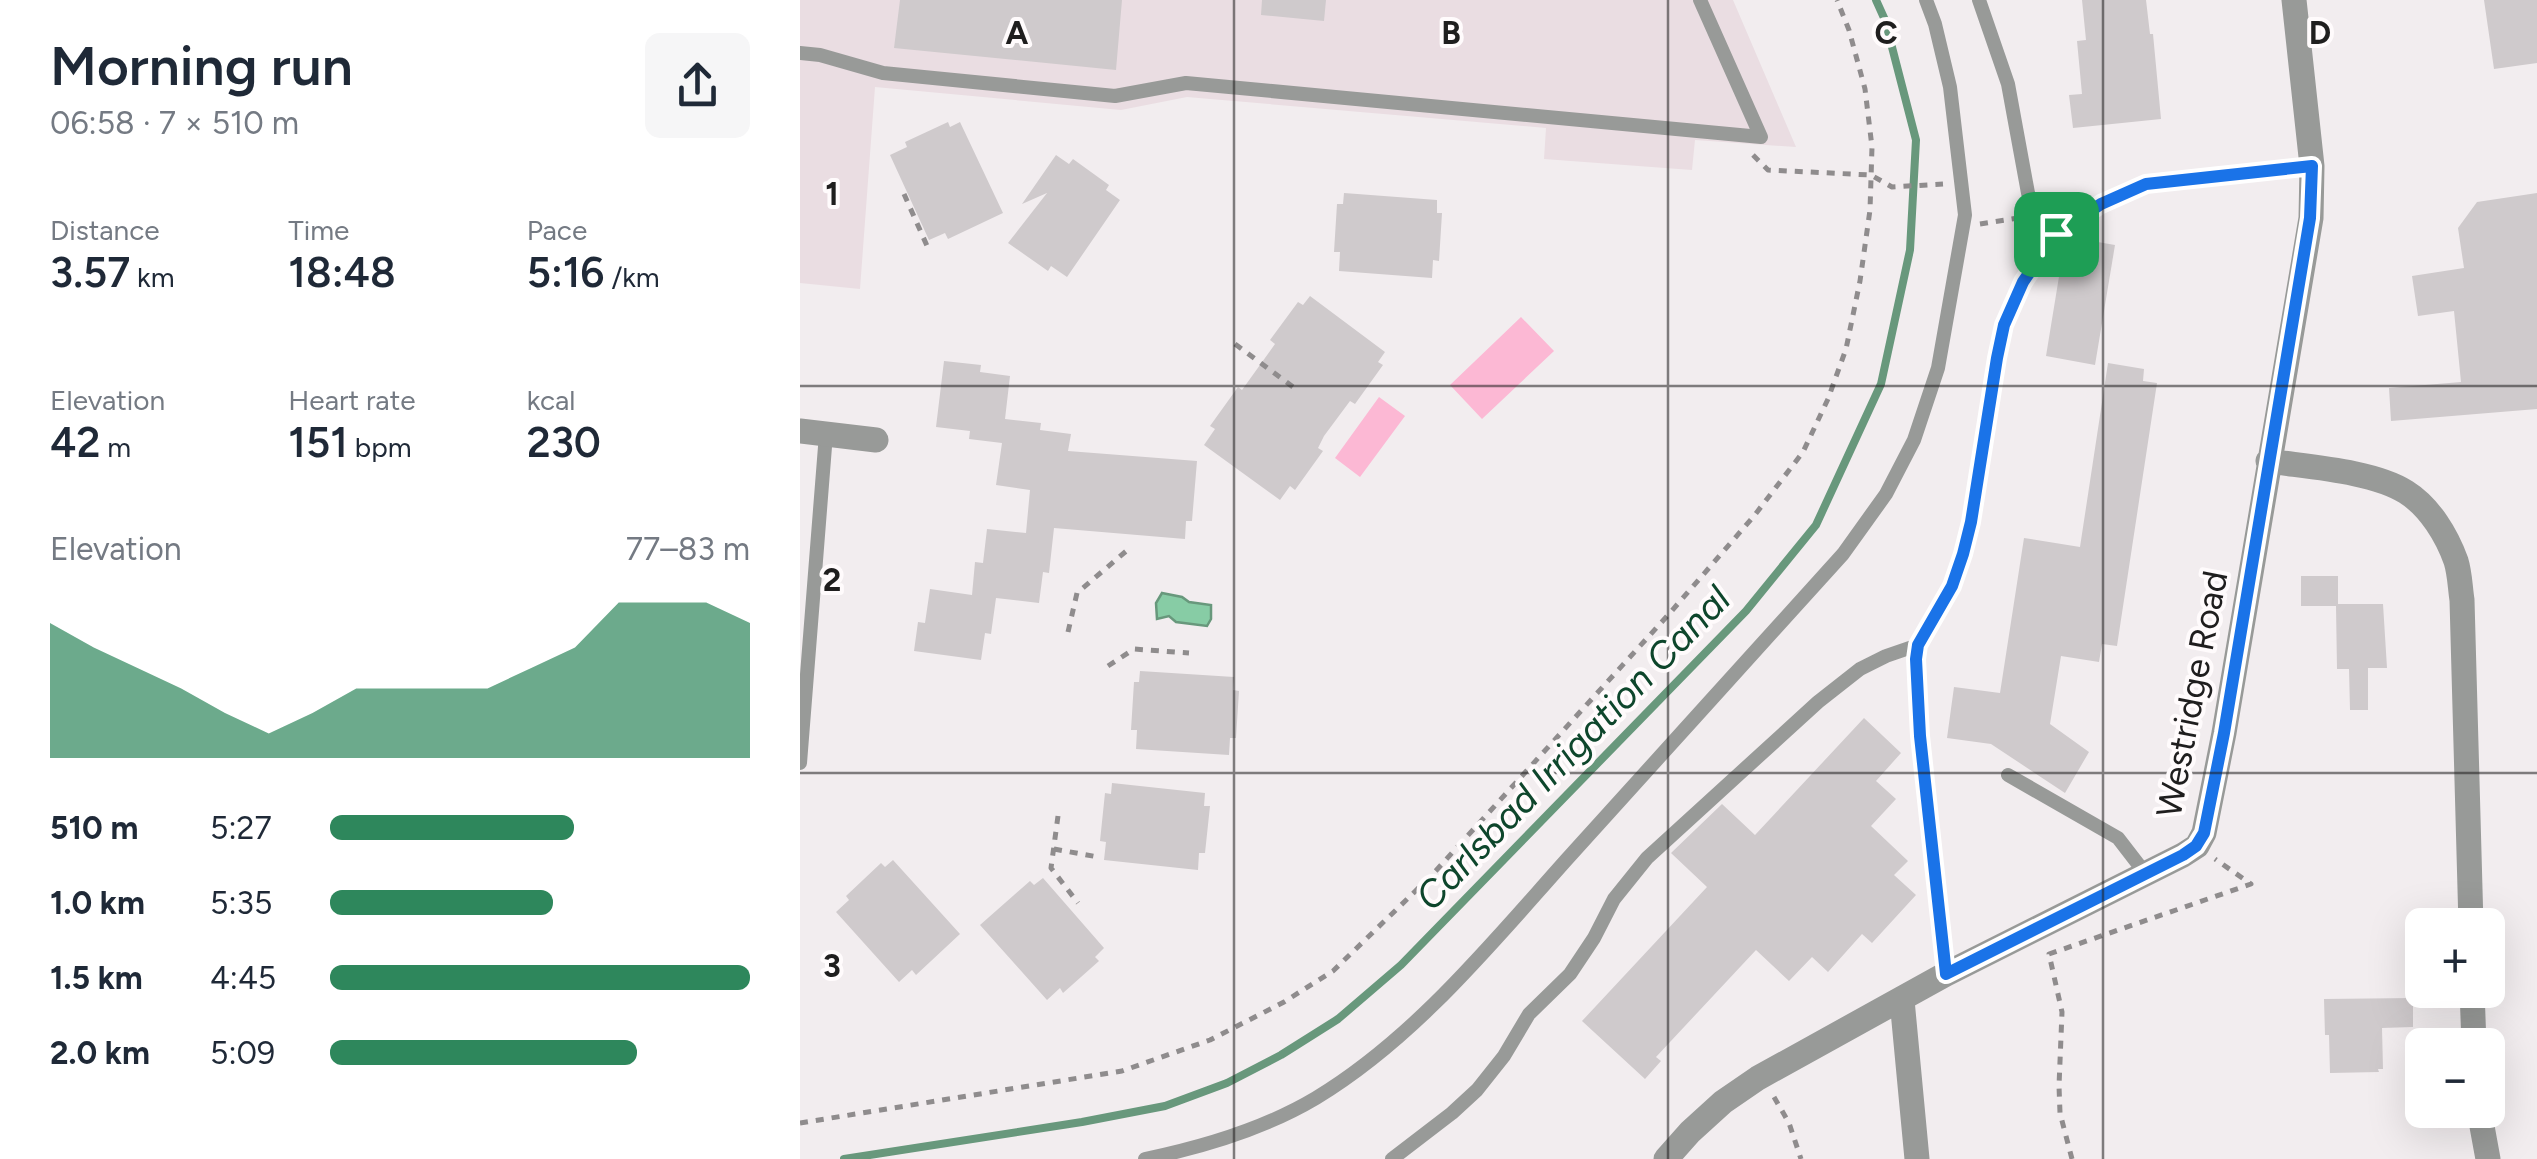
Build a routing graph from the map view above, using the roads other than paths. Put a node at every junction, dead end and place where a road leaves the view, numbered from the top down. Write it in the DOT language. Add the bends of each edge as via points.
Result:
graph roads {
  1 [pos="1700,0"];
  2 [pos="1926,0"];
  3 [pos="1979,0"];
  4 [pos="2294,0"];
  5 [pos="800,54"];
  6 [pos="2312,166"];
  7 [pos="2056,234"];
  8 [pos="813,433"];
  9 [pos="876,440"];
  10 [pos="2268,461"];
  11 [pos="1918,645"];
  12 [pos="800,763"];
  13 [pos="2008,775"];
  14 [pos="2145,874"];
  15 [pos="2471,908"];
  16 [pos="1946,974"];
  17 [pos="1902,1000"];
  18 [pos="2482,1128"];
  19 [pos="1145,1159"];
  20 [pos="1392,1159"];
  21 [pos="1666,1159"];
  22 [pos="1917,1159"];
  23 [pos="2488,1159"];
  1 -- 5 [label="lane" via="1761,137 1186,83 1115,96 884,72"];
  2 -- 19 [label="lane" via="1950,86 1966,215 1938,368 1914,440 1886,494 1843,554 1412,1024 1315,1098 1232,1136"];
  3 -- 7 [label="lane" via="2008,84 2028,193 2036,215"];
  4 -- 6 [label="street, Westridge Road"];
  6 -- 7 [label="lane" via="2146,184"];
  6 -- 10 [label="street, Westridge Road" via="2310,218"];
  7 -- 11 [label="lane" via="2004,325 1963,554"];
  8 -- 9 [label="street"];
  8 -- 12 [label="lane"];
  10 -- 14 [label="street, Westridge Road" via="2204,833 2196,846"];
  10 -- 15 [label="street" via="2376,479 2407,493 2446,537 2462,600"];
  11 -- 16 [label="lane" via="1920,736"];
  11 -- 20 [label="lane" via="1860,669 1832,690 1647,858 1570,974 1529,1014 1476,1090"];
  13 -- 14 [label="lane" via="2118,838"];
  14 -- 16 [label="street, Westridge Road"];
  16 -- 17 [label="street, Westridge Road"];
  17 -- 21 [label="street, Westridge Road" via="1722,1102"];
  17 -- 22 [label="street"];
  18 -- 23 [label="street"];
}
